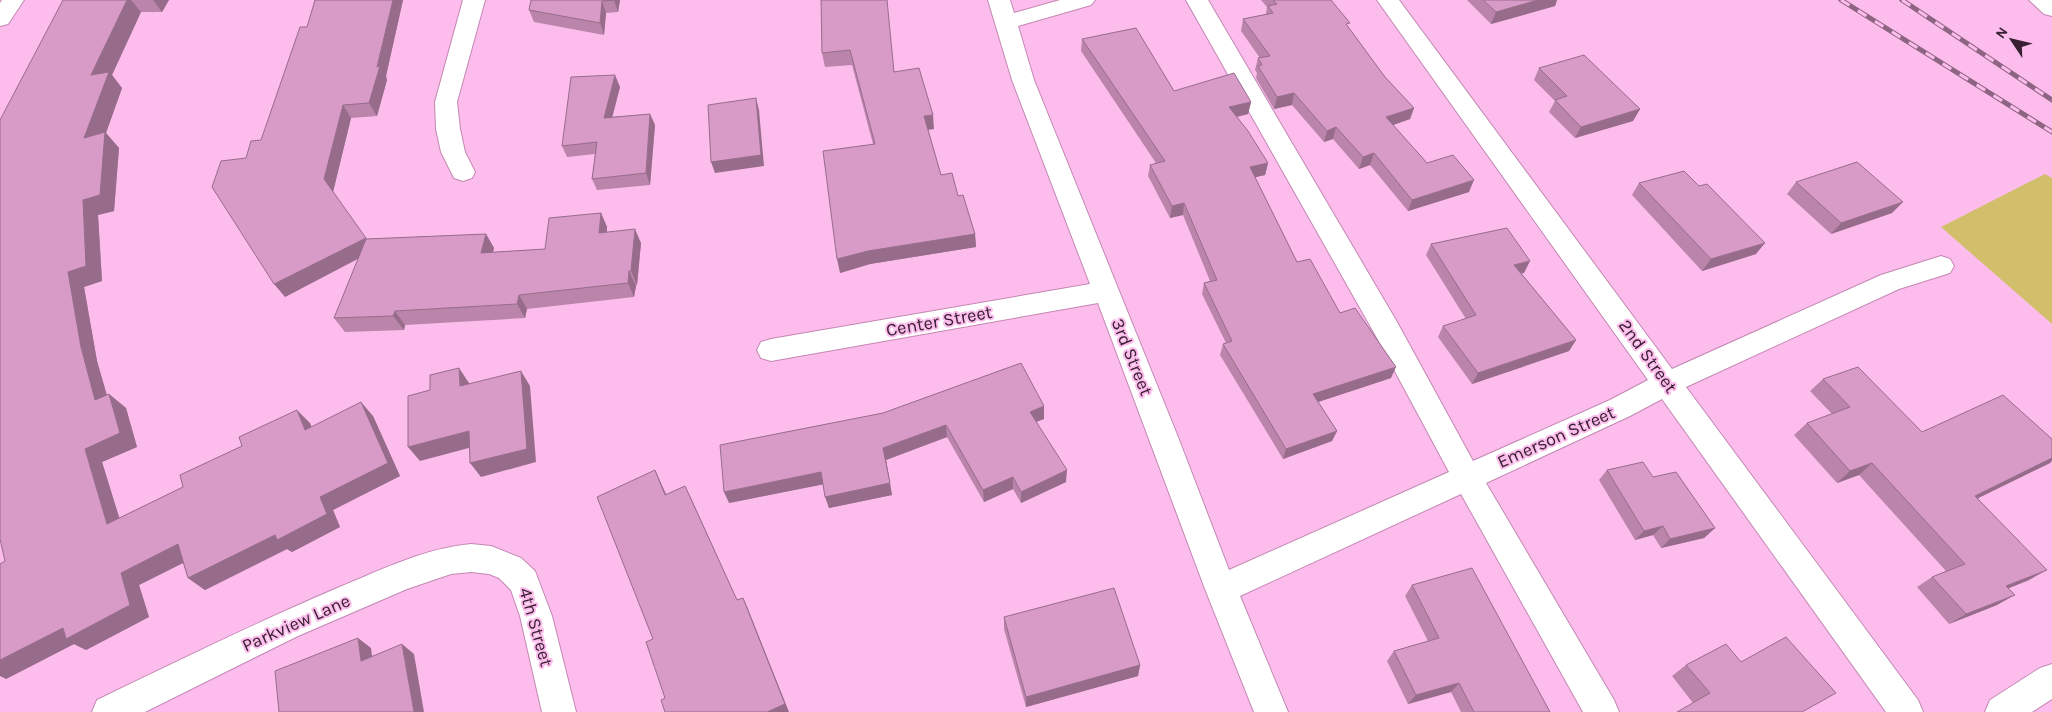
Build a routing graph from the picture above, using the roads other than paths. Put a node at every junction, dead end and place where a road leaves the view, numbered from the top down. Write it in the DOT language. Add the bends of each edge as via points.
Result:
graph roads {
  1 [pos="13,0"];
  2 [pos="474,0"];
  3 [pos="1084,0"];
  4 [pos="1197,0"];
  5 [pos="1388,0"];
  6 [pos="2040,0"];
  7 [pos="2052,8"];
  8 [pos="1002,12"];
  9 [pos="0,19"];
  10 [pos="463,172"];
  11 [pos="1941,266"];
  12 [pos="1106,291"];
  13 [pos="771,350"];
  14 [pos="1668,383"];
  15 [pos="1466,477"];
  16 [pos="490,560"];
  17 [pos="1220,588"];
  18 [pos="2052,680"];
  19 [pos="109,712"];
  20 [pos="559,712"];
  21 [pos="1271,712"];
  22 [pos="1602,712"];
  23 [pos="1906,712"];
  24 [pos="2002,712"];
  1 -- 9 [label="street"];
  2 -- 10 [label="street" via="446,102 453,152"];
  3 -- 8 [label="street"];
  4 -- 15 [label="street" via="1387,330"];
  5 -- 14 [label="street, 2nd Street"];
  6 -- 7 [label="street"];
  8 -- 12 [label="street, 3rd Street" via="1023,80"];
  11 -- 14 [label="street, Emerson Street" via="1890,282"];
  12 -- 13 [label="street, Center Street"];
  12 -- 17 [label="street, 3rd Street"];
  14 -- 15 [label="street, Emerson Street"];
  14 -- 23 [label="street, 2nd Street"];
  15 -- 17 [label="street, Emerson Street"];
  15 -- 22 [label="street"];
  16 -- 19 [label="street, Parkview Lane" via="451,560 402,576 287,625"];
  16 -- 20 [label="street, 4th Street" via="510,568 524,580"];
  17 -- 21 [label="street, 3rd Street"];
  18 -- 24 [label="street"];
}
